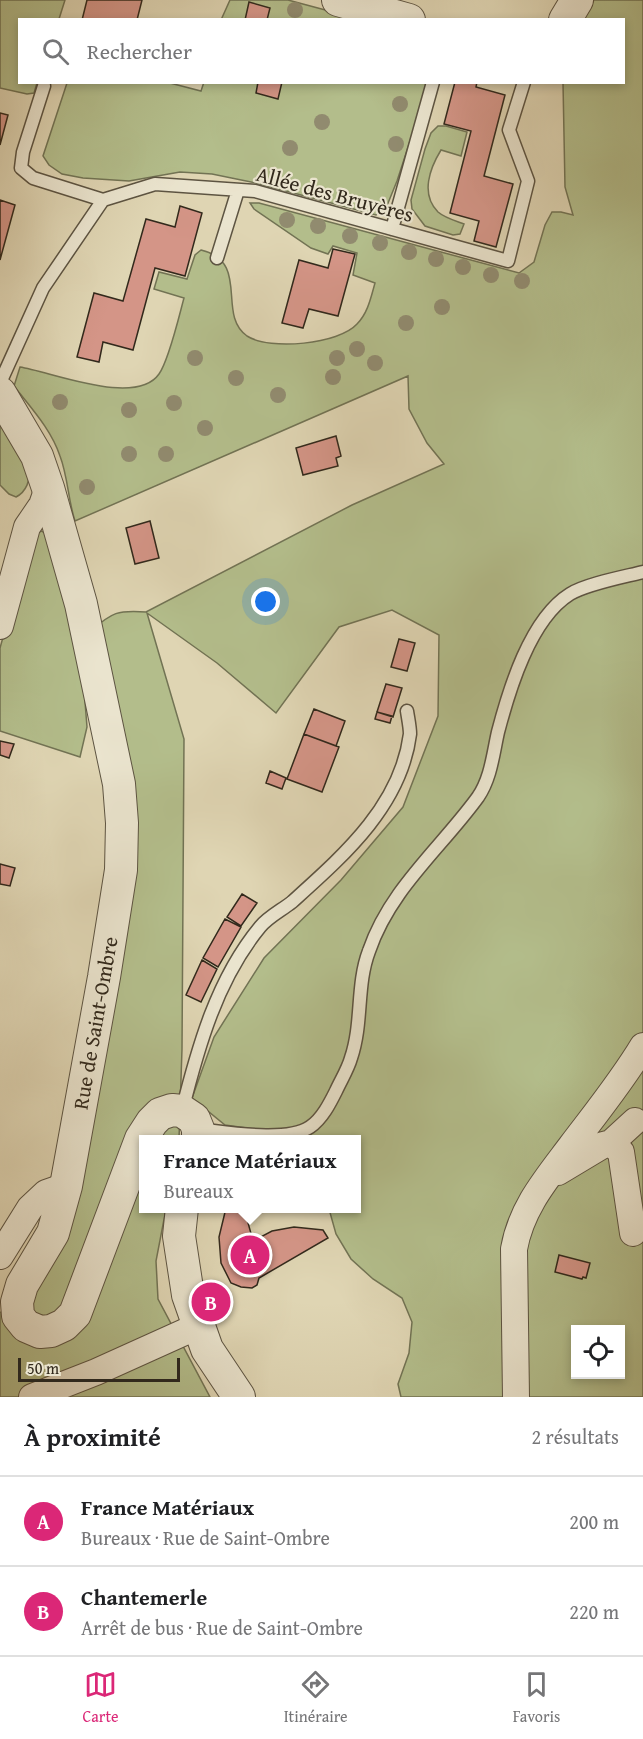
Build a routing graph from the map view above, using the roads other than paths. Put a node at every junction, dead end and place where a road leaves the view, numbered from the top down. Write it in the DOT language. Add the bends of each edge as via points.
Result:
graph roads {
  1 [pos="338,0"];
  2 [pos="577,0"];
  3 [pos="402,18"];
  4 [pos="567,18"];
  5 [pos="432,84"];
  6 [pos="523,84"];
  7 [pos="44,86"];
  8 [pos="238,189"];
  9 [pos="103,200"];
  10 [pos="392,229"];
  11 [pos="217,258"];
  12 [pos="0,384"];
  13 [pos="0,393"];
  14 [pos="48,488"];
  15 [pos="643,572"];
  16 [pos="0,626"];
  17 [pos="406,711"];
  18 [pos="643,1046"];
  19 [pos="639,1114"];
  20 [pos="193,1126"];
  21 [pos="144,1135"];
  22 [pos="267,1135"];
  23 [pos="285,1135"];
  24 [pos="611,1143"];
  25 [pos="139,1144"];
  26 [pos="545,1180"];
  27 [pos="66,1186"];
  28 [pos="182,1213"];
  29 [pos="633,1233"];
  30 [pos="0,1256"];
  31 [pos="198,1326"];
  32 [pos="32,1397"];
  33 [pos="239,1397"];
  34 [pos="516,1397"];
  1 -- 3 [label="street"];
  2 -- 4 [label="street"];
  5 -- 10 [label="lane"];
  6 -- 10 [label="lane, Allée des Bruyères" via="509,130 528,181 508,261"];
  7 -- 9 [label="lane" via="21,168 33,178"];
  8 -- 9 [label="lane, Allée des Bruyères" via="155,184"];
  8 -- 10 [label="lane, Allée des Bruyères"];
  8 -- 11 [label="lane"];
  9 -- 12 [label="lane" via="43,288"];
  13 -- 14 [label="street, Rue de Saint-Ombre" via="37,456"];
  14 -- 16 [label="street" via="27,527"];
  14 -- 27 [label="street, Rue de Saint-Ombre" via="81,604 117,773 122,823 121,870"];
  15 -- 23 [label="lane" via="570,594 539,628 513,680 488,776 479,795 417,868 374,934 365,960 351,1058 330,1103 310,1127"];
  17 -- 20 [label="lane" via="410,732 399,774 384,804 349,848 261,926 224,986 197,1052"];
  18 -- 26 [label="street" via="627,1073"];
  19 -- 24 [label="street"];
  20 -- 21 [label="street, Rue de Saint-Ombre" via="172,1110 160,1114"];
  20 -- 22 [label="lane"];
  24 -- 26 [label="street"];
  24 -- 29 [label="street" via="621,1152"];
  25 -- 27 [label="street, Rue de Saint-Ombre" via="75,1314 64,1325 40,1332 26,1326 18,1316 17,1302 22,1285 52,1233"];
  26 -- 34 [label="street" via="525,1211 514,1249"];
  27 -- 30 [label="street" via="46,1193 30,1208"];
  28 -- 31 [label="street" via="182,1262"];
  31 -- 32 [label="street"];
  31 -- 33 [label="street" via="207,1349"];
}
